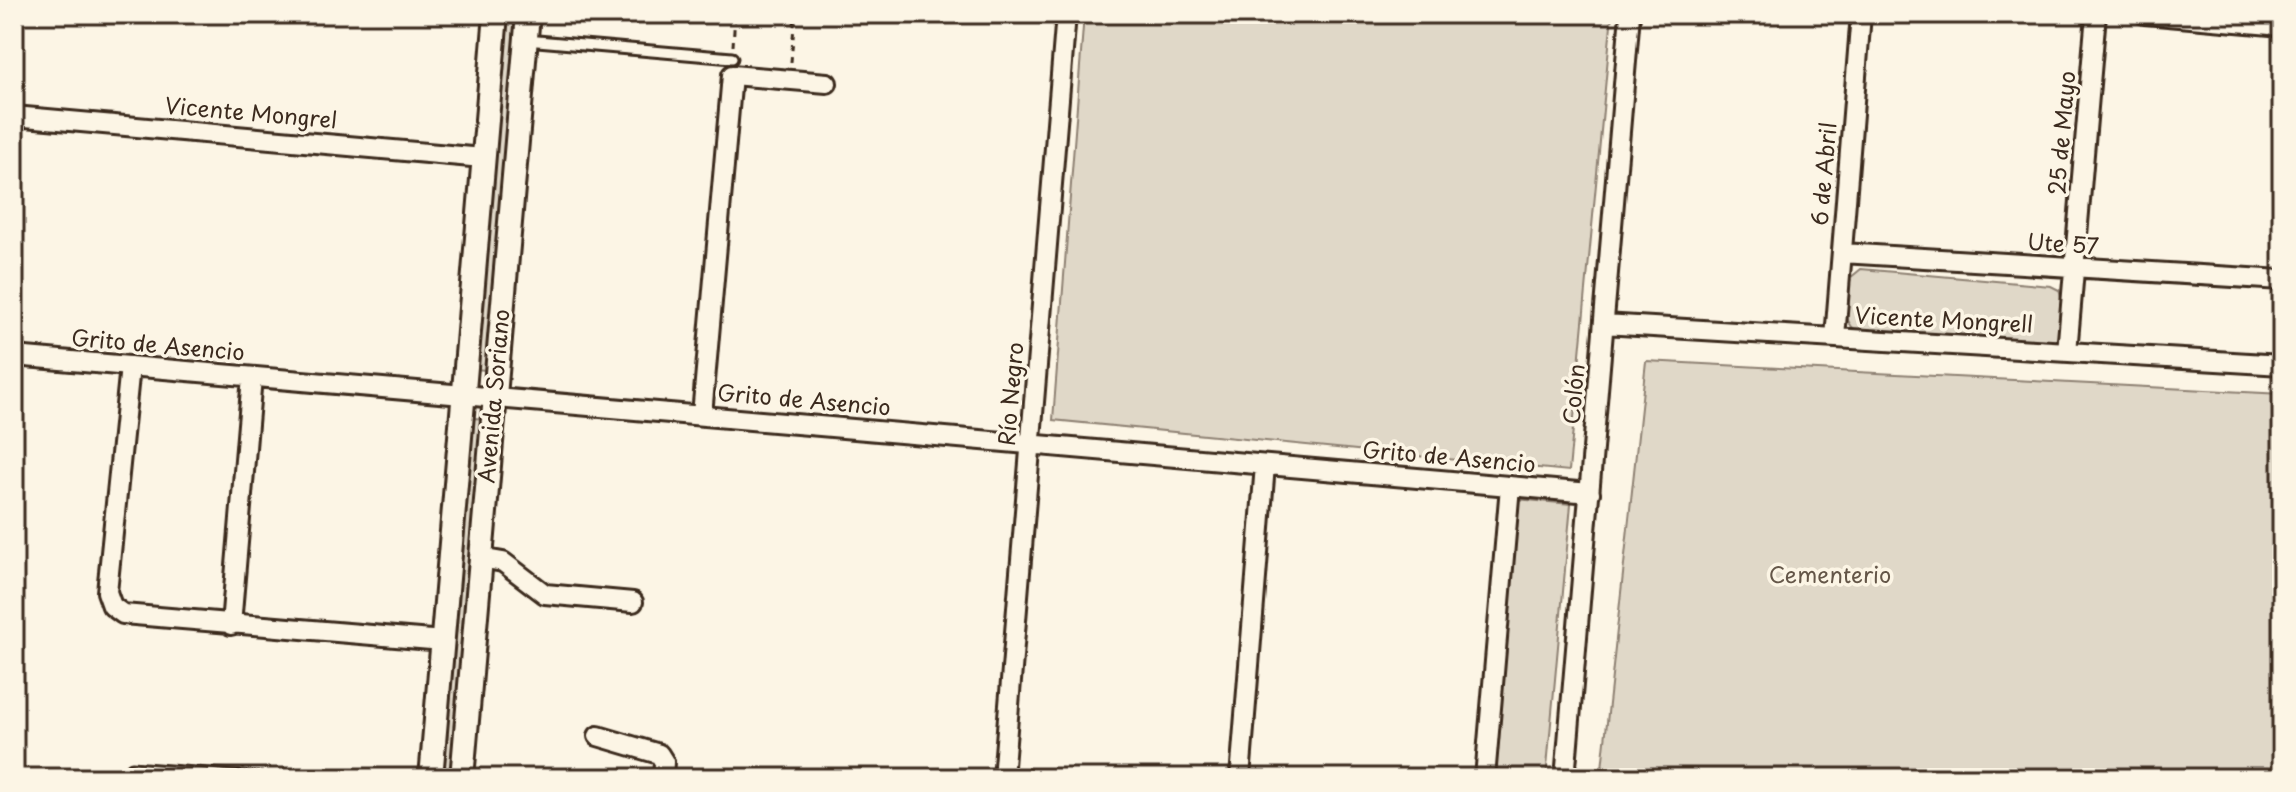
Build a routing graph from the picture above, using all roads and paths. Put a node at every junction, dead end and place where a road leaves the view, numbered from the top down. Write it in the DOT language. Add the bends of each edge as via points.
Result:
graph roads {
  1 [pos="496,14"];
  2 [pos="528,14"];
  3 [pos="795,14"];
  4 [pos="1066,14"];
  5 [pos="1630,14"];
  6 [pos="1861,14"];
  7 [pos="2096,14"];
  8 [pos="2145,14"];
  9 [pos="2282,26"];
  10 [pos="526,40"];
  11 [pos="732,58"];
  12 [pos="789,79"];
  13 [pos="827,83"];
  14 [pos="14,116"];
  15 [pos="483,158"];
  16 [pos="1842,253"];
  17 [pos="2073,269"];
  18 [pos="2282,280"];
  19 [pos="1604,324"];
  20 [pos="1835,338"];
  21 [pos="2067,352"];
  22 [pos="14,356"];
  23 [pos="2282,365"];
  24 [pos="130,366"];
  25 [pos="252,377"];
  26 [pos="463,395"];
  27 [pos="494,398"];
  28 [pos="702,415"];
  29 [pos="1031,445"];
  30 [pos="1265,465"];
  31 [pos="1510,486"];
  32 [pos="1590,493"];
  33 [pos="480,558"];
  34 [pos="633,602"];
  35 [pos="231,625"];
  36 [pos="443,641"];
  37 [pos="598,736"];
  38 [pos="132,768"];
  39 [pos="258,778"];
  40 [pos="431,778"];
  41 [pos="462,778"];
  42 [pos="663,778"];
  43 [pos="1003,778"];
  44 [pos="1240,778"];
  45 [pos="1485,778"];
  46 [pos="1565,778"];
  1 -- 15 [label="street, Avenida Soriano"];
  2 -- 10 [label="street, Avenida Soriano"];
  3 -- 12 [label="path"];
  4 -- 29 [label="street, Río Negro"];
  5 -- 19 [label="street, Colón"];
  6 -- 16 [label="street, 6 de Abril"];
  7 -- 17 [label="street, 25 de Mayo"];
  8 -- 9 [label="street"];
  10 -- 11 [label="lane"];
  10 -- 27 [label="street, Avenida Soriano"];
  12 -- 13 [label="street"];
  12 -- 28 [label="street" via="732,75"];
  14 -- 15 [label="street, Vicente Mongrel"];
  15 -- 26 [label="street, Avenida Soriano"];
  16 -- 17 [label="street, Ute 57"];
  16 -- 20 [label="street, 6 de Abril"];
  17 -- 18 [label="street, Ute 57"];
  17 -- 21 [label="street, 25 de Mayo"];
  19 -- 20 [label="street, Vicente Mongrell"];
  19 -- 32 [label="street, Colón"];
  20 -- 21 [label="street, Vicente Mongrell"];
  21 -- 23 [label="street, Vicente Mongrell"];
  22 -- 24 [label="street, Grito de Asencio"];
  24 -- 25 [label="street, Grito de Asencio"];
  24 -- 35 [label="street" via="107,592 112,606 123,614"];
  25 -- 26 [label="street, Grito de Asencio"];
  25 -- 35 [label="street"];
  26 -- 27 [label="street, Grito de Asencio"];
  26 -- 36 [label="street, Avenida Soriano"];
  27 -- 28 [label="street, Grito de Asencio"];
  27 -- 33 [label="street, Avenida Soriano"];
  28 -- 29 [label="street, Grito de Asencio"];
  29 -- 30 [label="street, Grito de Asencio"];
  29 -- 43 [label="street, Río Negro"];
  30 -- 31 [label="street, Grito de Asencio"];
  30 -- 44 [label="street"];
  31 -- 32 [label="street, Grito de Asencio"];
  31 -- 45 [label="street"];
  32 -- 46 [label="street, Colón"];
  33 -- 34 [label="street" via="503,562 545,594"];
  33 -- 41 [label="street, Avenida Soriano"];
  35 -- 36 [label="street"];
  36 -- 40 [label="street, Avenida Soriano"];
  37 -- 42 [label="street" via="659,754"];
  38 -- 39 [label="lane"];
}
